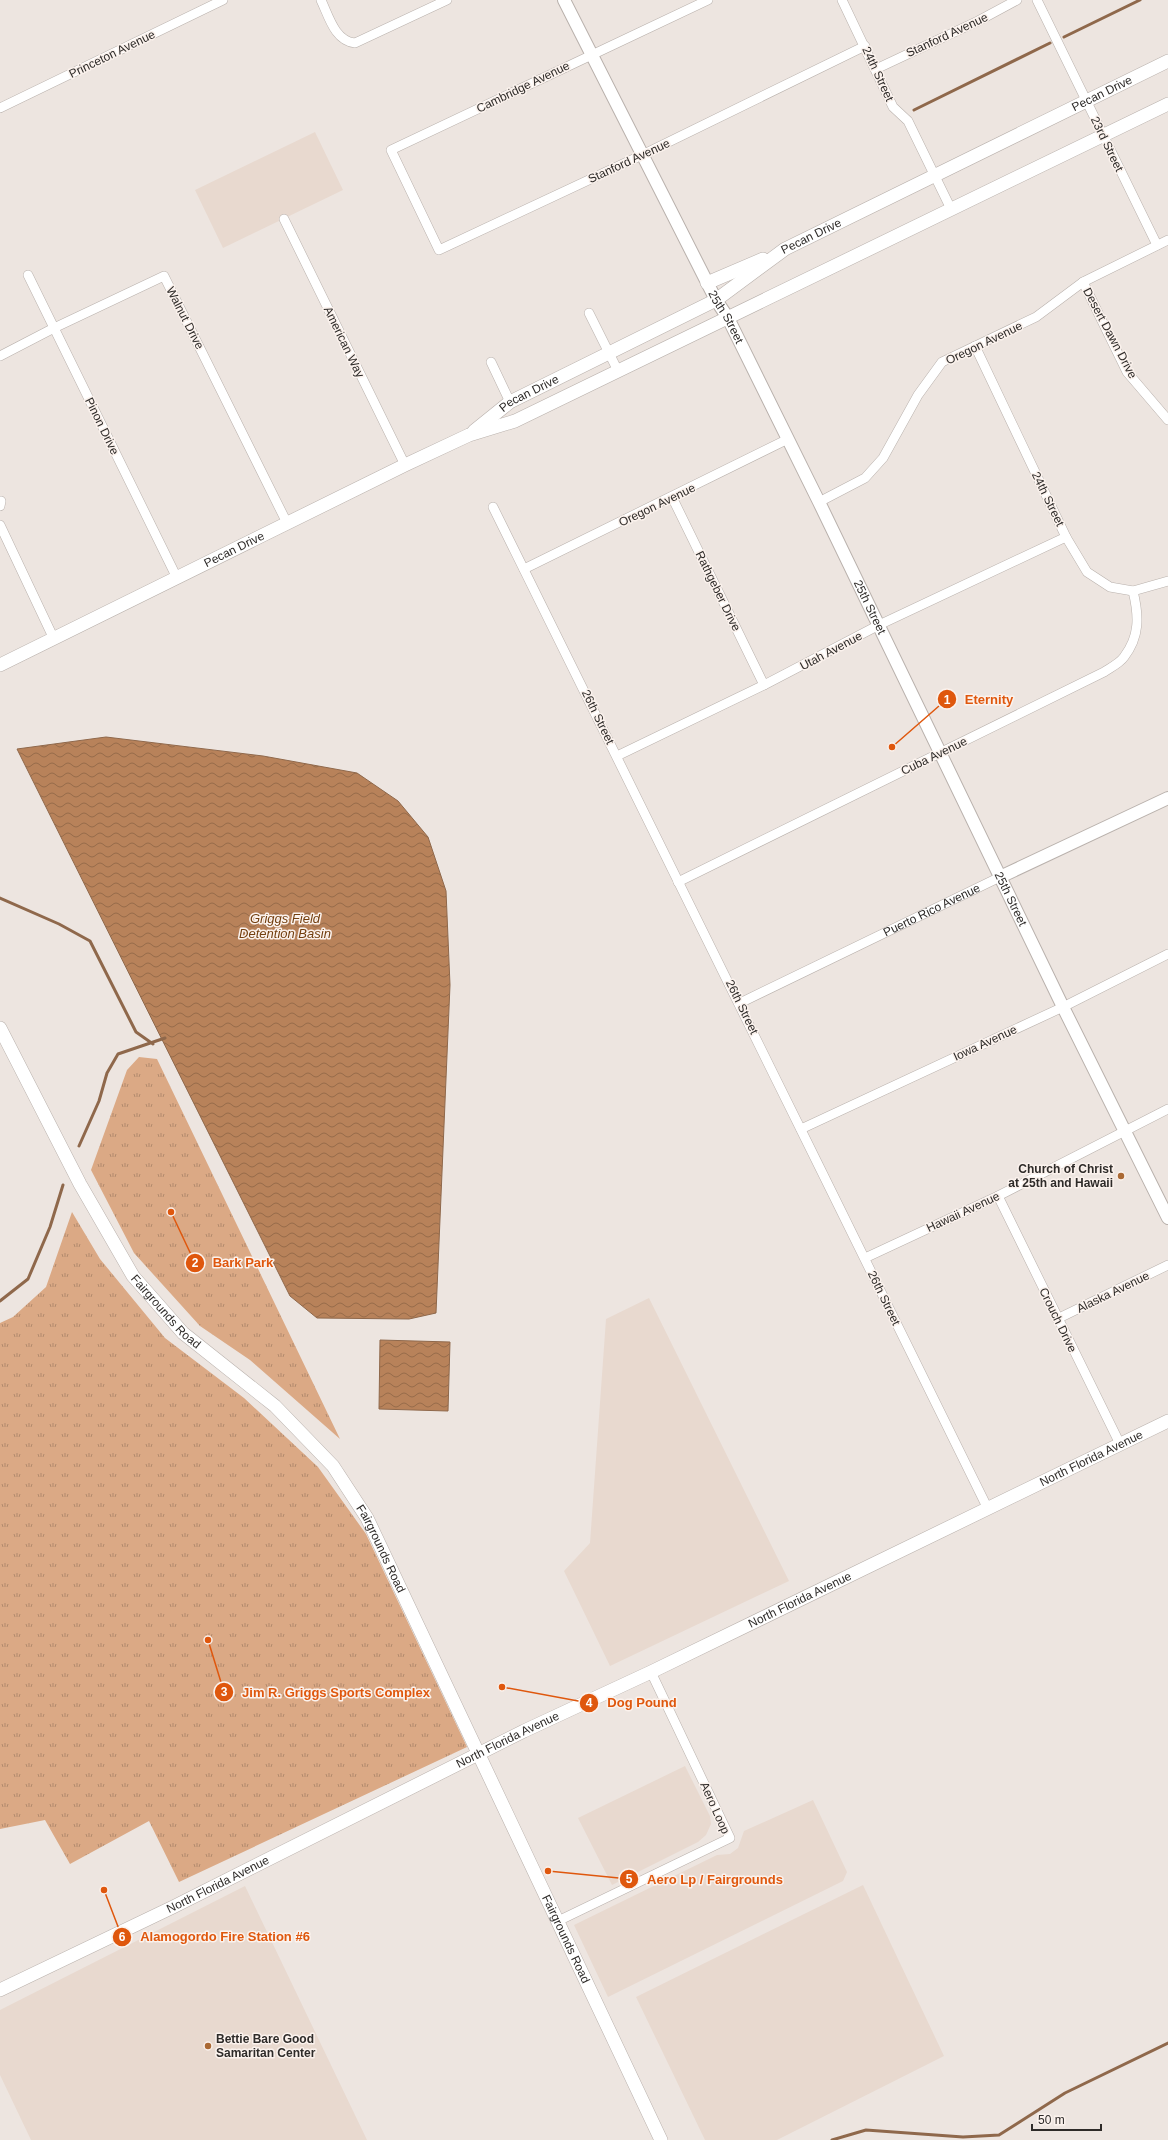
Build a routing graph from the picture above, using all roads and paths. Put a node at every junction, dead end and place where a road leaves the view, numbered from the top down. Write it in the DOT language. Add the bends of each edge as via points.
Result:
graph roads {
  1 [pos="223,0"];
  2 [pos="321,0"];
  3 [pos="446,0"];
  4 [pos="564,0"];
  5 [pos="708,0"];
  6 [pos="842,0"];
  7 [pos="1017,0"];
  8 [pos="1037,0"];
  9 [pos="865,46"];
  10 [pos="590,55"];
  11 [pos="1168,61"];
  12 [pos="876,69"];
  13 [pos="1086,102"];
  14 [pos="1168,104"];
  15 [pos="0,108"];
  16 [pos="1103,136"];
  17 [pos="642,155"];
  18 [pos="936,176"];
  19 [pos="416,202"];
  20 [pos="951,209"];
  21 [pos="284,219"];
  22 [pos="1168,240"];
  23 [pos="1157,245"];
  24 [pos="785,249"];
  25 [pos="28,275"];
  26 [pos="1083,282"];
  27 [pos="707,283"];
  28 [pos="716,300"];
  29 [pos="589,313"];
  30 [pos="728,318"];
  31 [pos="54,328"];
  32 [pos="975,346"];
  33 [pos="608,352"];
  34 [pos="0,356"];
  35 [pos="491,362"];
  36 [pos="618,371"];
  37 [pos="510,402"];
  38 [pos="1168,420"];
  39 [pos="469,435"];
  40 [pos="788,439"];
  41 [pos="405,465"];
  42 [pos="672,497"];
  43 [pos="819,502"];
  44 [pos="494,507"];
  45 [pos="287,523"];
  46 [pos="0,525"];
  47 [pos="1066,537"];
  48 [pos="524,569"];
  49 [pos="176,576"];
  50 [pos="1168,581"];
  51 [pos="1133,591"];
  52 [pos="879,625"];
  53 [pos="53,637"];
  54 [pos="0,665"];
  55 [pos="764,685"];
  56 [pos="939,753"];
  57 [pos="617,756"];
  58 [pos="1168,798"];
  59 [pos="1000,877"];
  60 [pos="678,882"];
  61 [pos="1168,954"];
  62 [pos="740,1003"];
  63 [pos="1063,1007"];
  64 [pos="0,1028"];
  65 [pos="1168,1110"];
  66 [pos="802,1129"];
  67 [pos="1124,1132"];
  68 [pos="998,1196"];
  69 [pos="1168,1218"];
  70 [pos="865,1258"];
  71 [pos="1168,1265"];
  72 [pos="1057,1319"];
  73 [pos="1168,1421"];
  74 [pos="1120,1444"];
  75 [pos="988,1509"];
  76 [pos="651,1672"];
  77 [pos="478,1754"];
  78 [pos="558,1921"];
  79 [pos="0,1990"];
  80 [pos="661,2140"];
  1 -- 15 [label="street, Princeton Avenue"];
  2 -- 3 [label="street" via="338,36 346,42 355,43"];
  4 -- 10 [label="street, 25th Street"];
  5 -- 10 [label="street, Cambridge Avenue"];
  6 -- 9 [label="street, 24th Street"];
  7 -- 12 [label="street, Stanford Avenue"];
  8 -- 13 [label="street, 23rd Street"];
  9 -- 12 [label="street, 24th Street"];
  9 -- 17 [label="street, Stanford Avenue"];
  10 -- 17 [label="street, 25th Street"];
  10 -- 19 [label="street, Cambridge Avenue" via="391,150"];
  11 -- 13 [label="main road, Pecan Drive"];
  12 -- 18 [label="street, 24th Street" via="893,107 908,121"];
  13 -- 16 [label="street, 23rd Street"];
  13 -- 18 [label="main road, Pecan Drive"];
  14 -- 16 [label="main road, Pecan Drive"];
  16 -- 20 [label="main road, Pecan Drive"];
  16 -- 23 [label="street, 23rd Street"];
  17 -- 19 [label="street, Stanford Avenue" via="439,250"];
  17 -- 27 [label="street, 25th Street"];
  18 -- 20 [label="street, 24th Street"];
  18 -- 24 [label="main road, Pecan Drive"];
  20 -- 30 [label="main road, Pecan Drive"];
  21 -- 41 [label="street, American Way"];
  22 -- 23 [label="street, Oregon Avenue"];
  23 -- 26 [label="street, Oregon Avenue"];
  24 -- 27 [label="main road"];
  24 -- 28 [label="main road, Pecan Drive"];
  25 -- 31 [label="street, Pinon Drive"];
  26 -- 32 [label="street, Oregon Avenue" via="1036,317"];
  26 -- 38 [label="street, Desert Dawn Drive" via="1127,372"];
  27 -- 28 [label="street, 25th Street"];
  28 -- 30 [label="street, 25th Street"];
  28 -- 33 [label="main road, Pecan Drive"];
  29 -- 33 [label="street"];
  30 -- 36 [label="main road, Pecan Drive"];
  30 -- 40 [label="street, 25th Street"];
  31 -- 34 [label="street, Walnut Drive"];
  31 -- 45 [label="street, Walnut Drive" via="164,276"];
  31 -- 49 [label="street, Pinon Drive"];
  32 -- 43 [label="street, Oregon Avenue" via="942,362 918,395 883,458 865,478"];
  32 -- 47 [label="street, 24th Street"];
  33 -- 36 [label="street"];
  33 -- 37 [label="main road, Pecan Drive"];
  35 -- 37 [label="street"];
  36 -- 39 [label="main road, Pecan Drive" via="515,420"];
  37 -- 39 [label="main road, Pecan Drive"];
  39 -- 41 [label="main road, Pecan Drive"];
  40 -- 42 [label="street, Oregon Avenue"];
  40 -- 43 [label="street, 25th Street"];
  41 -- 45 [label="main road, Pecan Drive"];
  42 -- 48 [label="street, Oregon Avenue"];
  42 -- 55 [label="street, Rathgeber Drive"];
  43 -- 52 [label="street, 25th Street"];
  44 -- 48 [label="street, 26th Street"];
  45 -- 49 [label="main road, Pecan Drive"];
  46 -- 53 [label="street"];
  47 -- 51 [label="street, 24th Street" via="1087,572 1110,587"];
  47 -- 52 [label="street, Utah Avenue"];
  48 -- 57 [label="street, 26th Street"];
  49 -- 53 [label="main road, Pecan Drive"];
  50 -- 51 [label="street, 24th Street"];
  51 -- 56 [label="street, Cuba Avenue" via="1139,613 1136,635 1124,658 1104,672"];
  52 -- 55 [label="street, Utah Avenue"];
  52 -- 56 [label="street, 25th Street"];
  53 -- 54 [label="main road, Pecan Drive"];
  55 -- 57 [label="street, Utah Avenue"];
  56 -- 59 [label="street, 25th Street"];
  56 -- 60 [label="street, Cuba Avenue"];
  57 -- 60 [label="street, 26th Street"];
  58 -- 59 [label="street, Puerto Rico Avenue"];
  59 -- 62 [label="street, Puerto Rico Avenue"];
  59 -- 63 [label="street, 25th Street"];
  60 -- 62 [label="street, 26th Street"];
  61 -- 63 [label="street, Iowa Avenue"];
  62 -- 66 [label="street, 26th Street"];
  63 -- 66 [label="street, Iowa Avenue"];
  63 -- 67 [label="street, 25th Street"];
  64 -- 77 [label="main road, Fairgrounds Road" via="80,1184 133,1276 183,1333 275,1406 333,1466 342,1479 367,1518"];
  65 -- 67 [label="street, Hawaii Avenue"];
  66 -- 70 [label="street, 26th Street"];
  67 -- 68 [label="street, Hawaii Avenue"];
  67 -- 69 [label="street, 25th Street"];
  68 -- 70 [label="street, Hawaii Avenue"];
  68 -- 72 [label="street, Crouch Drive"];
  70 -- 75 [label="street, 26th Street"];
  71 -- 72 [label="street, Alaska Avenue"];
  72 -- 74 [label="street, Crouch Drive"];
  73 -- 74 [label="main road, North Florida Avenue"];
  74 -- 75 [label="main road, North Florida Avenue"];
  75 -- 76 [label="main road, North Florida Avenue"];
  76 -- 77 [label="main road, North Florida Avenue"];
  76 -- 78 [label="street, Aero Loop" via="730,1838"];
  77 -- 78 [label="main road, Fairgrounds Road"];
  77 -- 79 [label="main road, North Florida Avenue"];
  78 -- 80 [label="main road, Fairgrounds Road"];
}
